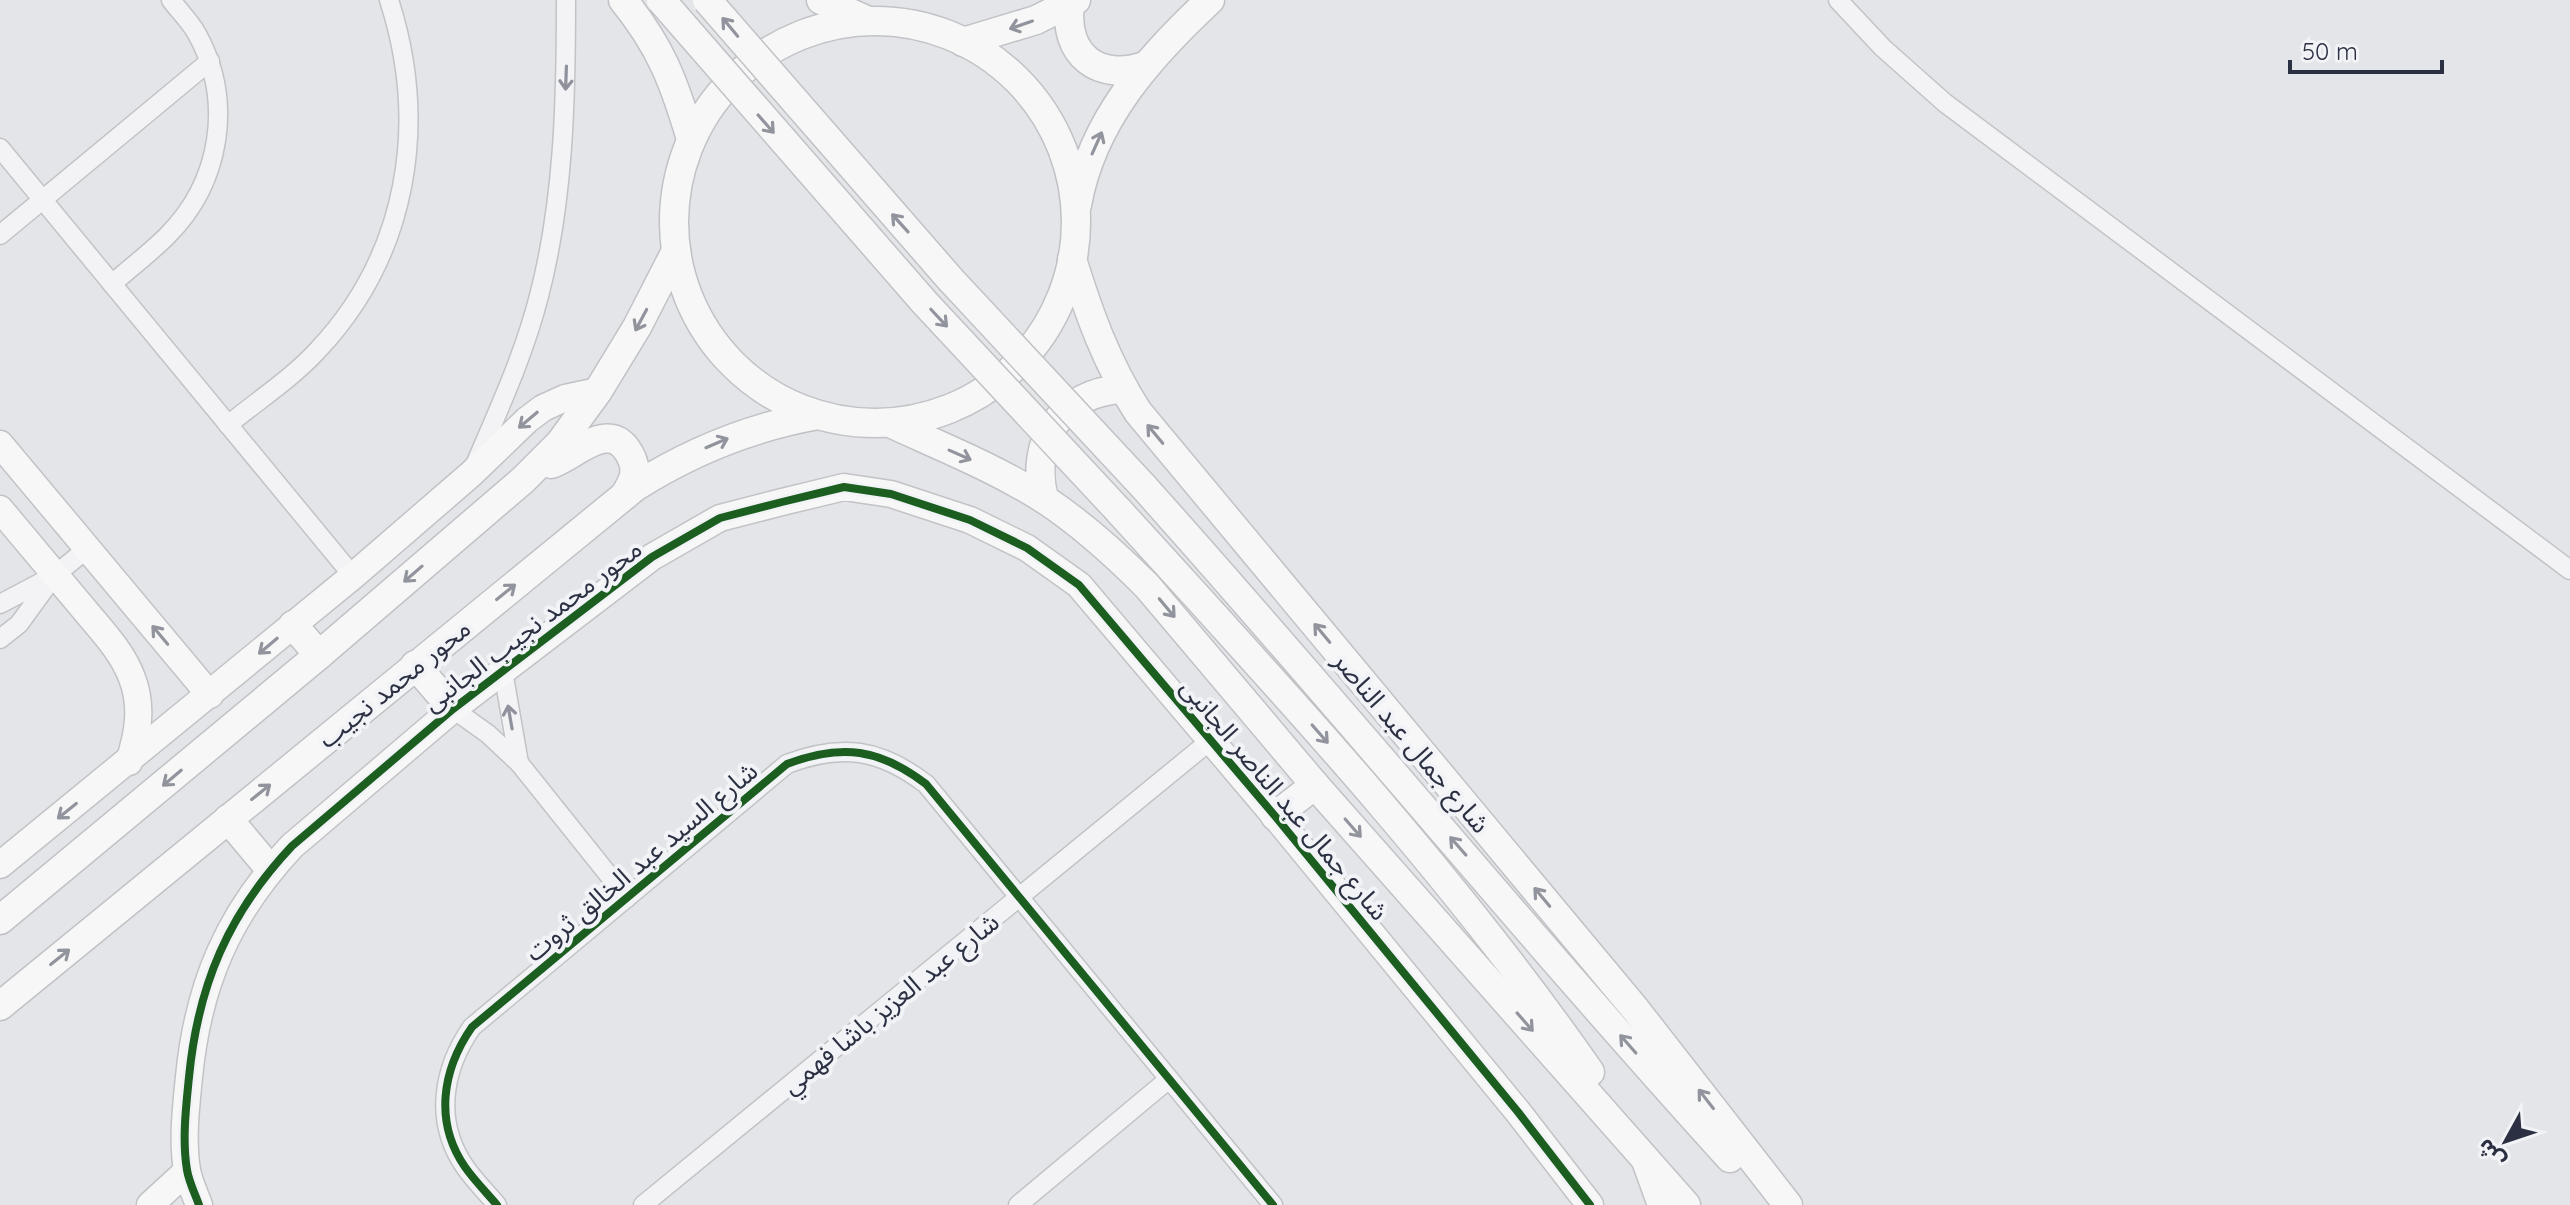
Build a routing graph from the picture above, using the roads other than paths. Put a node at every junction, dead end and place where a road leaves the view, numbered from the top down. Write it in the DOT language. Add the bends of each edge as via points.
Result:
graph roads {
  1 [pos="171,0"];
  2 [pos="389,0"];
  3 [pos="566,0"];
  4 [pos="623,0"];
  5 [pos="661,0"];
  6 [pos="705,0"];
  7 [pos="821,0"];
  8 [pos="1210,0"];
  9 [pos="1838,0"];
  10 [pos="1073,2"];
  11 [pos="868,21"];
  12 [pos="650,36"];
  13 [pos="963,42"];
  14 [pos="210,61"];
  15 [pos="1147,65"];
  16 [pos="691,139"];
  17 [pos="0,148"];
  18 [pos="42,200"];
  19 [pos="1075,218"];
  20 [pos="0,235"];
  21 [pos="676,251"];
  22 [pos="1072,259"];
  23 [pos="112,284"];
  24 [pos="1123,389"];
  25 [pos="598,391"];
  26 [pos="818,415"];
  27 [pos="889,423"];
  28 [pos="228,425"];
  29 [pos="0,444"];
  30 [pos="537,466"];
  31 [pos="471,474"];
  32 [pos="891,494"];
  33 [pos="625,495"];
  34 [pos="1044,499"];
  35 [pos="0,509"];
  36 [pos="88,548"];
  37 [pos="2570,570"];
  38 [pos="55,575"];
  39 [pos="353,576"];
  40 [pos="0,604"];
  41 [pos="293,625"];
  42 [pos="0,639"];
  43 [pos="319,655"];
  44 [pos="415,665"];
  45 [pos="503,671"];
  46 [pos="210,695"];
  47 [pos="453,709"];
  48 [pos="1211,740"];
  49 [pos="129,762"];
  50 [pos="519,763"];
  51 [pos="1315,785"];
  52 [pos="1275,816"];
  53 [pos="228,819"];
  54 [pos="0,865"];
  55 [pos="270,869"];
  56 [pos="1019,897"];
  57 [pos="627,898"];
  58 [pos="0,920"];
  59 [pos="0,1006"];
  60 [pos="1169,1079"];
  61 [pos="1643,1155"];
  62 [pos="187,1171"];
  63 [pos="150,1205"];
  64 [pos="199,1205"];
  65 [pos="497,1205"];
  66 [pos="643,1205"];
  67 [pos="1018,1205"];
  68 [pos="1273,1205"];
  69 [pos="1590,1205"];
  70 [pos="1661,1205"];
  71 [pos="1686,1205"];
  72 [pos="1774,1205"];
  73 [pos="1788,1205"];
  1 -- 14 [label="street" via="196,31"];
  2 -- 28 [label="street" via="409,94 403,188 390,233 363,290 316,353"];
  3 -- 31 [label="street, one-way" via="556,216 540,296"];
  4 -- 12 [label="main road"];
  5 -- 61 [label="main road, one-way, bridge" via="893,268 1274,682 1486,930 1568,1040"];
  6 -- 12 [label="main road" via="680,22"];
  72 -- 6 [label="main road, one-way, bridge" via="1633,1050 1266,624 951,280"];
  7 -- 11 [label="main road"];
  8 -- 15 [label="main road"];
  9 -- 37 [label="street" via="1945,103"];
  10 -- 13 [label="main road, one-way" via="1036,20"];
  10 -- 15 [label="main road" via="1067,21 1071,39 1088,60 1112,71"];
  11 -- 13 [label="main road" via="917,26"];
  11 -- 16 [label="main road" via="837,24 776,46 726,86"];
  12 -- 16 [label="main road" via="674,84"];
  13 -- 19 [label="main road" via="990,58 1035,101 1064,157"];
  14 -- 18 [label="street"];
  14 -- 23 [label="street" via="219,101 218,138 209,173 192,206 168,235"];
  19 -- 15 [label="main road, one-way" via="1098,140"];
  16 -- 21 [label="main road" via="677,188"];
  17 -- 18 [label="street"];
  18 -- 20 [label="street"];
  18 -- 23 [label="street"];
  19 -- 22 [label="main road"];
  21 -- 25 [label="main road, one-way"];
  21 -- 26 [label="main road" via="685,288 723,353 772,394"];
  22 -- 24 [label="main road, شارع جمال عبد الناصر" via="1098,338"];
  22 -- 27 [label="main road" via="1050,321 1009,372 953,408"];
  23 -- 28 [label="street"];
  24 -- 34 [label="main road" via="1081,399 1051,429 1039,471"];
  73 -- 24 [label="main road, شارع جمال عبد الناصر, one-way" via="1636,1010"];
  25 -- 30 [label="main road"];
  25 -- 31 [label="street, one-way" via="543,408"];
  26 -- 27 [label="main road"];
  33 -- 26 [label="main road, محور محمد نجيب, one-way" via="719,442"];
  27 -- 34 [label="main road, one-way"];
  28 -- 39 [label="street"];
  29 -- 36 [label="street"];
  30 -- 33 [label="main road" via="558,462 597,439 617,442 634,465 633,483"];
  30 -- 43 [label="main road, one-way"];
  31 -- 39 [label="street"];
  32 -- 45 [label="street, محور محمد نجيب الجانبى" via="844,487 720,518 652,557"];
  32 -- 48 [label="street, شارع جمال عبد الناصر الجانبى" via="970,520 1027,548 1079,585"];
  44 -- 33 [label="main road, محور محمد نجيب, one-way"];
  34 -- 51 [label="main road, one-way" via="1098,539 1147,586"];
  35 -- 38 [label="street"];
  36 -- 38 [label="street"];
  46 -- 36 [label="street, one-way"];
  38 -- 40 [label="street"];
  38 -- 42 [label="street" via="19,624"];
  38 -- 49 [label="street" via="118,651 133,679 139,707"];
  39 -- 41 [label="street"];
  41 -- 43 [label="main road"];
  41 -- 46 [label="street, one-way"];
  43 -- 58 [label="main road, one-way"];
  44 -- 47 [label="main road"];
  53 -- 44 [label="main road, محور محمد نجيب, one-way"];
  45 -- 47 [label="street, محور محمد نجيب الجانبى"];
  50 -- 45 [label="street, one-way"];
  46 -- 49 [label="street"];
  47 -- 50 [label="street"];
  47 -- 55 [label="street, محور محمد نجيب الجانبى"];
  48 -- 52 [label="street, شارع جمال عبد الناصر الجانبى"];
  48 -- 56 [label="street, شارع عبد العزيز باشا فهمي"];
  49 -- 54 [label="street, one-way"];
  50 -- 57 [label="street"];
  51 -- 52 [label="main road"];
  51 -- 61 [label="main road, one-way"];
  52 -- 69 [label="street, شارع جمال عبد الناصر الجانبى"];
  53 -- 55 [label="main road"];
  59 -- 53 [label="main road, محور محمد نجيب, one-way"];
  55 -- 62 [label="street, محور محمد نجيب الجانبى" via="228,933 204,990 188,1081"];
  56 -- 57 [label="street, شارع السيد عبد الخالق ثروت" via="926,784 882,758 834,751 787,764"];
  56 -- 60 [label="street, شارع السيد عبد الخالق ثروت"];
  56 -- 66 [label="street, شارع عبد العزيز باشا فهمي"];
  57 -- 65 [label="street, شارع السيد عبد الخالق ثروت" via="472,1027 448,1071 444,1096 452,1144"];
  60 -- 67 [label="street"];
  60 -- 68 [label="street, شارع السيد عبد الخالق ثروت"];
  61 -- 70 [label="street"];
  61 -- 71 [label="main road"];
  62 -- 63 [label="street"];
  62 -- 64 [label="street, محور محمد نجيب الجانبى"];
}
